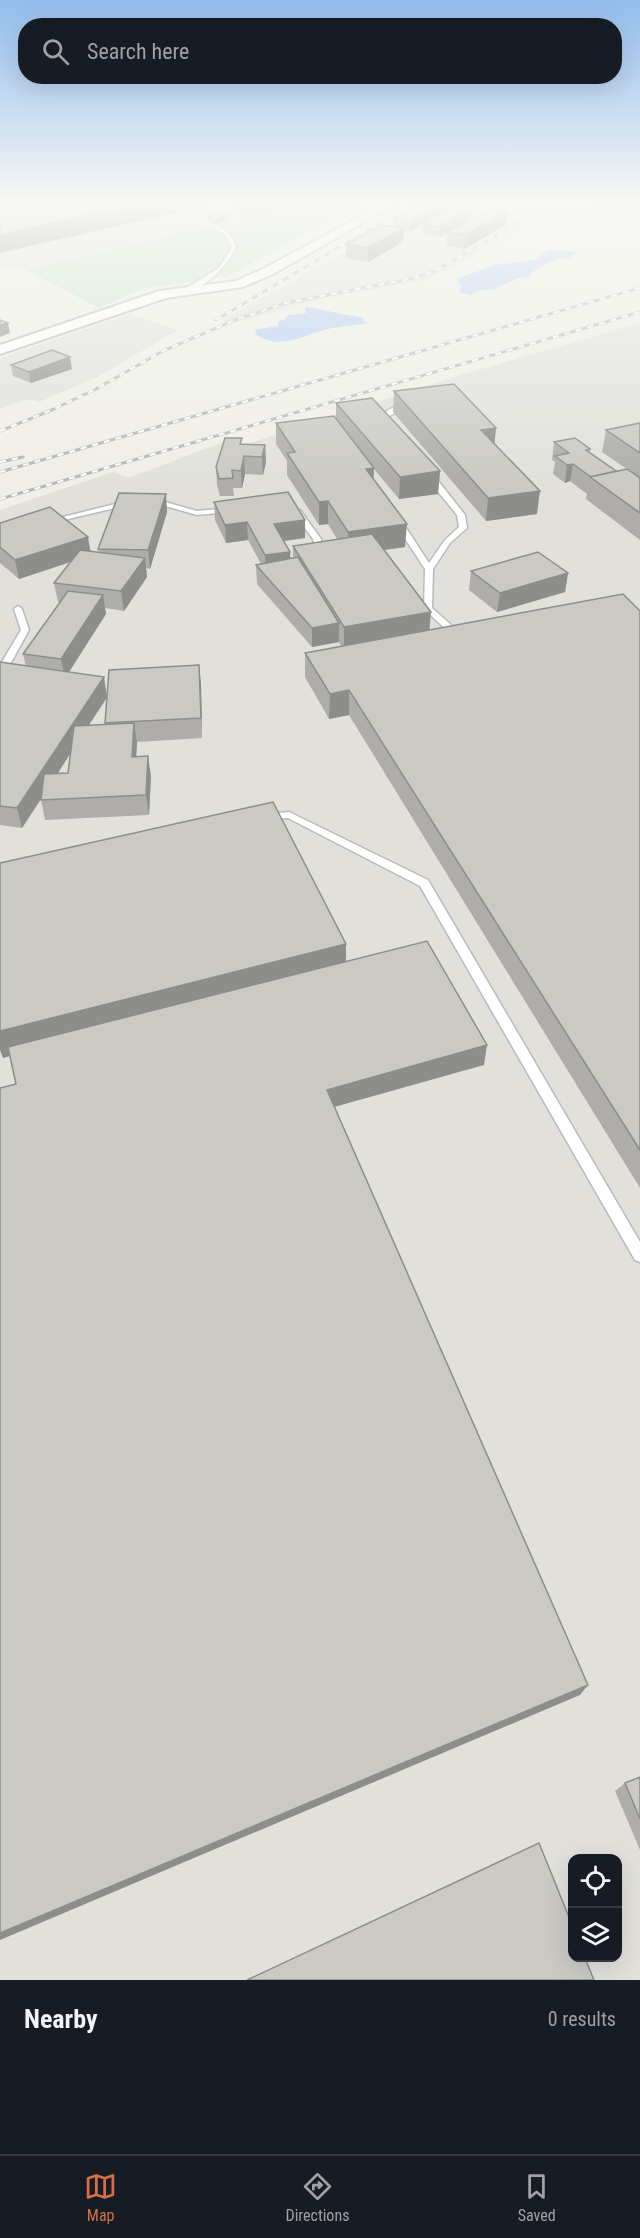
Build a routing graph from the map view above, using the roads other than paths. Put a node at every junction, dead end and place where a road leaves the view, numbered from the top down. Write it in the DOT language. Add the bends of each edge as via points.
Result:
graph roads {
  1 [pos="157,296"];
  2 [pos="0,350"];
  3 [pos="415,405"];
  4 [pos="398,438"];
  5 [pos="419,464"];
  6 [pos="135,505"];
  7 [pos="145,505"];
  8 [pos="287,507"];
  9 [pos="236,509"];
  10 [pos="390,511"];
  11 [pos="39,524"];
  12 [pos="323,562"];
  13 [pos="429,569"];
  14 [pos="18,609"];
  15 [pos="466,636"];
  16 [pos="0,669"];
  17 [pos="259,818"];
  18 [pos="640,1255"];
  1 -- 2 [label="street"];
  3 -- 4 [label="lane" via="397,408 385,416 384,421"];
  5 -- 13 [label="lane" via="462,515 463,528 449,537"];
  6 -- 11 [label="lane"];
  7 -- 9 [label="lane" via="165,504 197,513"];
  8 -- 12 [label="lane" via="294,508 317,539"];
  10 -- 13 [label="lane"];
  13 -- 15 [label="lane" via="428,609 455,633"];
  14 -- 16 [label="lane" via="25,630"];
  17 -- 18 [label="lane" via="289,815 424,883"];
}
